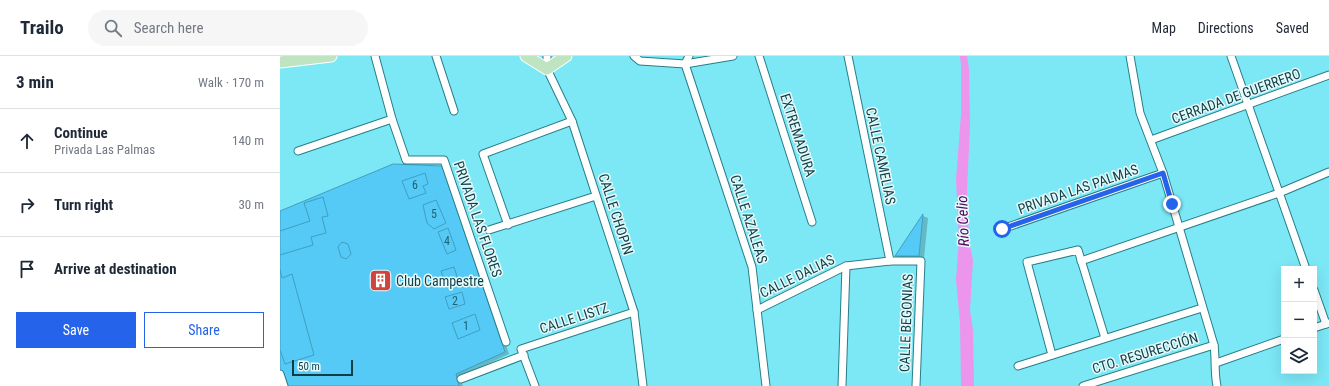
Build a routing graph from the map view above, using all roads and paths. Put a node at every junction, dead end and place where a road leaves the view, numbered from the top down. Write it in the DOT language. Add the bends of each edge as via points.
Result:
graph roads {
  1 [pos="331,56"];
  2 [pos="375,56"];
  3 [pos="436,56"];
  4 [pos="526,56"];
  5 [pos="538,56"];
  6 [pos="547,56"];
  7 [pos="566,56"];
  8 [pos="634,56"];
  9 [pos="689,56"];
  10 [pos="733,56"];
  11 [pos="758,56"];
  12 [pos="848,56"];
  13 [pos="1130,56"];
  14 [pos="1231,56"];
  15 [pos="318,57"];
  16 [pos="280,62"];
  17 [pos="685,64"];
  18 [pos="547,69"];
  19 [pos="1329,75"];
  20 [pos="1248,106"];
  21 [pos="454,111"];
  22 [pos="392,119"];
  23 [pos="572,121"];
  24 [pos="1151,140"];
  25 [pos="298,151"];
  26 [pos="1329,172"];
  27 [pos="1163,173"];
  28 [pos="1279,193"];
  29 [pos="596,196"];
  30 [pos="812,222"];
  31 [pos="508,225"];
  32 [pos="1179,228"];
  33 [pos="1002,229"];
  34 [pos="490,230"];
  35 [pos="890,261"];
  36 [pos="921,261"];
  37 [pos="1081,261"];
  38 [pos="846,266"];
  39 [pos="1305,266"];
  40 [pos="1317,297"];
  41 [pos="1202,308"];
  42 [pos="757,310"];
  43 [pos="634,312"];
  44 [pos="1328,324"];
  45 [pos="1317,327"];
  46 [pos="1106,338"];
  47 [pos="1281,340"];
  48 [pos="506,342"];
  49 [pos="1214,345"];
  50 [pos="522,352"];
  51 [pos="1052,355"];
  52 [pos="1216,363"];
  53 [pos="1018,366"];
  54 [pos="280,374"];
  55 [pos="460,379"];
  56 [pos="284,386"];
  57 [pos="535,386"];
  58 [pos="643,386"];
  59 [pos="766,386"];
  60 [pos="842,386"];
  61 [pos="916,386"];
  62 [pos="1083,386"];
  63 [pos="1217,386"];
  1 -- 15 [label="main road"];
  2 -- 22 [label="street, PRIVADA LAS FLORES"];
  3 -- 21 [label="street"];
  4 -- 18 [label="main road"];
  5 -- 18 [label="street"];
  6 -- 18 [label="street, CALLE CHOPIN"];
  7 -- 18 [label="main road"];
  8 -- 17 [label="street" via="640,61"];
  9 -- 17 [label="street"];
  10 -- 17 [label="street"];
  11 -- 30 [label="street, EXTREMADURA"];
  12 -- 35 [label="street, CALLE CAMELIAS"];
  13 -- 24 [label="street" via="1140,113"];
  14 -- 20 [label="street"];
  15 -- 16 [label="main road"];
  17 -- 42 [label="street, CALLE AZALEAS" via="752,267"];
  18 -- 23 [label="street, CALLE CHOPIN"];
  19 -- 20 [label="street, CERRADA DE GUERRERO"];
  20 -- 24 [label="street, CERRADA DE GUERRERO"];
  20 -- 28 [label="street"];
  22 -- 25 [label="street"];
  22 -- 48 [label="street, PRIVADA LAS FLORES" via="406,160 444,160"];
  23 -- 29 [label="street, CALLE CHOPIN"];
  23 -- 31 [label="street" via="483,154"];
  24 -- 27 [label="street"];
  26 -- 28 [label="street"];
  27 -- 32 [label="street"];
  27 -- 33 [label="street, PRIVADA LAS PALMAS"];
  28 -- 32 [label="street"];
  28 -- 39 [label="street"];
  29 -- 31 [label="street"];
  29 -- 43 [label="street, CALLE CHOPIN"];
  31 -- 34 [label="street"];
  32 -- 37 [label="street"];
  32 -- 41 [label="street"];
  35 -- 36 [label="street, CALLE DALIAS"];
  35 -- 38 [label="street, CALLE DALIAS"];
  36 -- 61 [label="street, CALLE BEGONIAS"];
  37 -- 46 [label="street"];
  37 -- 51 [label="street" via="1078,250 1027,262"];
  38 -- 42 [label="street, CALLE DALIAS"];
  38 -- 60 [label="street"];
  40 -- 44 [label="street"];
  41 -- 46 [label="street"];
  41 -- 49 [label="street"];
  42 -- 59 [label="street, CALLE AZALEAS"];
  43 -- 50 [label="street, CALLE LISTZ"];
  43 -- 58 [label="street, CALLE CHOPIN"];
  44 -- 45 [label="street"];
  46 -- 51 [label="street"];
  47 -- 52 [label="street"];
  49 -- 52 [label="street"];
  49 -- 62 [label="street, CTO. RESURECCIÓN"];
  50 -- 55 [label="street, CALLE LISTZ"];
  50 -- 57 [label="street"];
  51 -- 53 [label="street"];
  52 -- 63 [label="street" via="1214,372"];
  54 -- 56 [label="street"];
}
